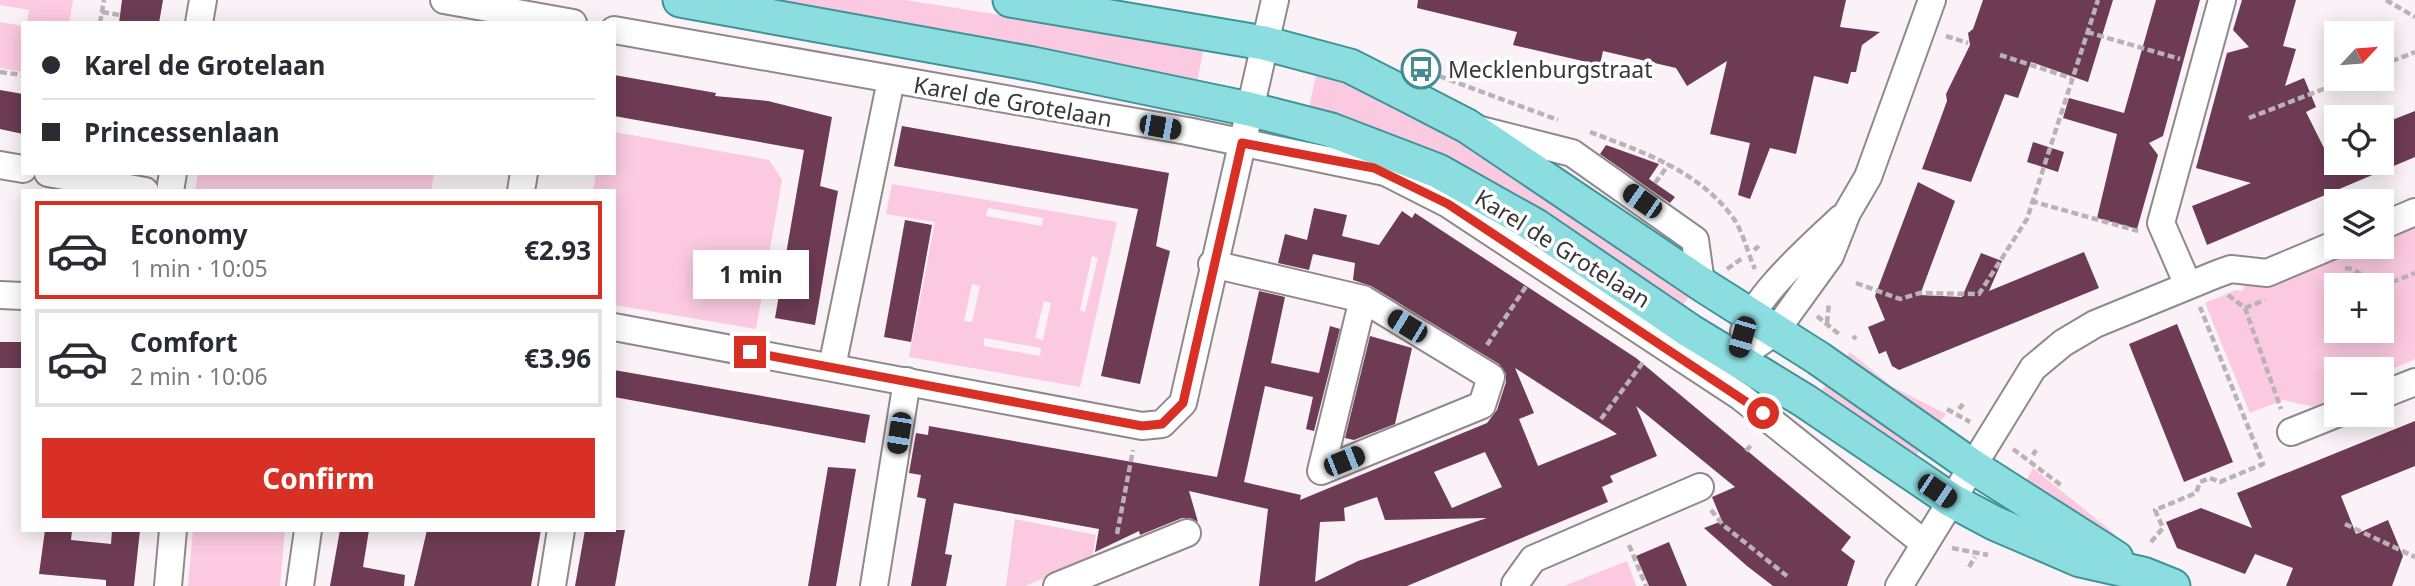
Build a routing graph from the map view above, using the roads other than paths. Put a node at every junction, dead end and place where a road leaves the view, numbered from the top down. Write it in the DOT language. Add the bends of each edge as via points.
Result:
graph roads {
  1 [pos="203,0"];
  2 [pos="444,0"];
  3 [pos="680,0"];
  4 [pos="1010,0"];
  5 [pos="1275,0"];
  6 [pos="1932,0"];
  7 [pos="2222,0"];
  8 [pos="199,21"];
  9 [pos="558,21"];
  10 [pos="616,30"];
  11 [pos="1264,43"];
  12 [pos="891,80"];
  13 [pos="1249,108"];
  14 [pos="1242,143"];
  15 [pos="0,165"];
  16 [pos="21,169"];
  17 [pos="59,175"];
  18 [pos="134,189"];
  19 [pos="2415,212"];
  20 [pos="2394,221"];
  21 [pos="2324,249"];
  22 [pos="1212,264"];
  23 [pos="2193,293"];
  24 [pos="0,295"];
  25 [pos="21,296"];
  26 [pos="1363,299"];
  27 [pos="1762,324"];
  28 [pos="616,327"];
  29 [pos="1736,359"];
  30 [pos="832,367"];
  31 [pos="907,381"];
  32 [pos="2415,382"];
  33 [pos="2394,390"];
  34 [pos="2324,419"];
  35 [pos="2291,432"];
  36 [pos="1972,466"];
  37 [pos="1700,487"];
  38 [pos="1951,500"];
  39 [pos="173,532"];
  40 [pos="308,532"];
  41 [pos="561,532"];
  42 [pos="1186,533"];
  43 [pos="1924,543"];
  44 [pos="2143,574"];
  45 [pos="168,586"];
  46 [pos="300,586"];
  47 [pos="552,586"];
  48 [pos="874,586"];
  49 [pos="1056,586"];
  50 [pos="1508,586"];
  51 [pos="1899,586"];
  52 [pos="2173,586"];
  1 -- 8 [label="street"];
  2 -- 9 [label="street"];
  3 -- 13 [label="main road, Karel de Grotelaan"];
  4 -- 11 [label="main road, Karel de Grotelaan"];
  5 -- 11 [label="street"];
  6 -- 27 [label="street" via="1868,177 1830,256"];
  7 -- 23 [label="street" via="2161,223"];
  10 -- 12 [label="street, Karel de Grotelaan"];
  11 -- 13 [label="street"];
  11 -- 27 [label="main road, Karel de Grotelaan" via="1350,66 1467,126"];
  12 -- 14 [label="street, Karel de Grotelaan"];
  12 -- 30 [label="street"];
  13 -- 14 [label="street"];
  13 -- 29 [label="main road, Karel de Grotelaan" via="1331,130 1438,171 1536,226"];
  14 -- 22 [label="street"];
  14 -- 43 [label="street, Karel de Grotelaan" via="1374,168 1448,204 1741,397"];
  15 -- 16 [label="street"];
  17 -- 18 [label="street"];
  19 -- 20 [label="street"];
  21 -- 23 [label="street" via="2267,273 2231,270"];
  22 -- 26 [label="street"];
  22 -- 31 [label="street" via="1183,403 1150,424"];
  23 -- 36 [label="street" via="2095,324 2047,356 2023,381"];
  24 -- 25 [label="street"];
  26 -- 26 [label="street" via="1321,471 1482,405 1491,377"];
  27 -- 29 [label="street"];
  27 -- 36 [label="main road, Karel de Grotelaan"];
  28 -- 30 [label="street"];
  29 -- 38 [label="main road, Karel de Grotelaan"];
  30 -- 31 [label="street"];
  31 -- 48 [label="street"];
  32 -- 33 [label="street"];
  34 -- 35 [label="street"];
  36 -- 38 [label="street"];
  36 -- 44 [label="main road"];
  37 -- 50 [label="street" via="1533,559"];
  38 -- 43 [label="street"];
  38 -- 44 [label="main road" via="2080,560"];
  39 -- 45 [label="street"];
  40 -- 46 [label="street"];
  41 -- 47 [label="street"];
  42 -- 49 [label="street"];
  43 -- 51 [label="street"];
  44 -- 52 [label="main road"];
}
